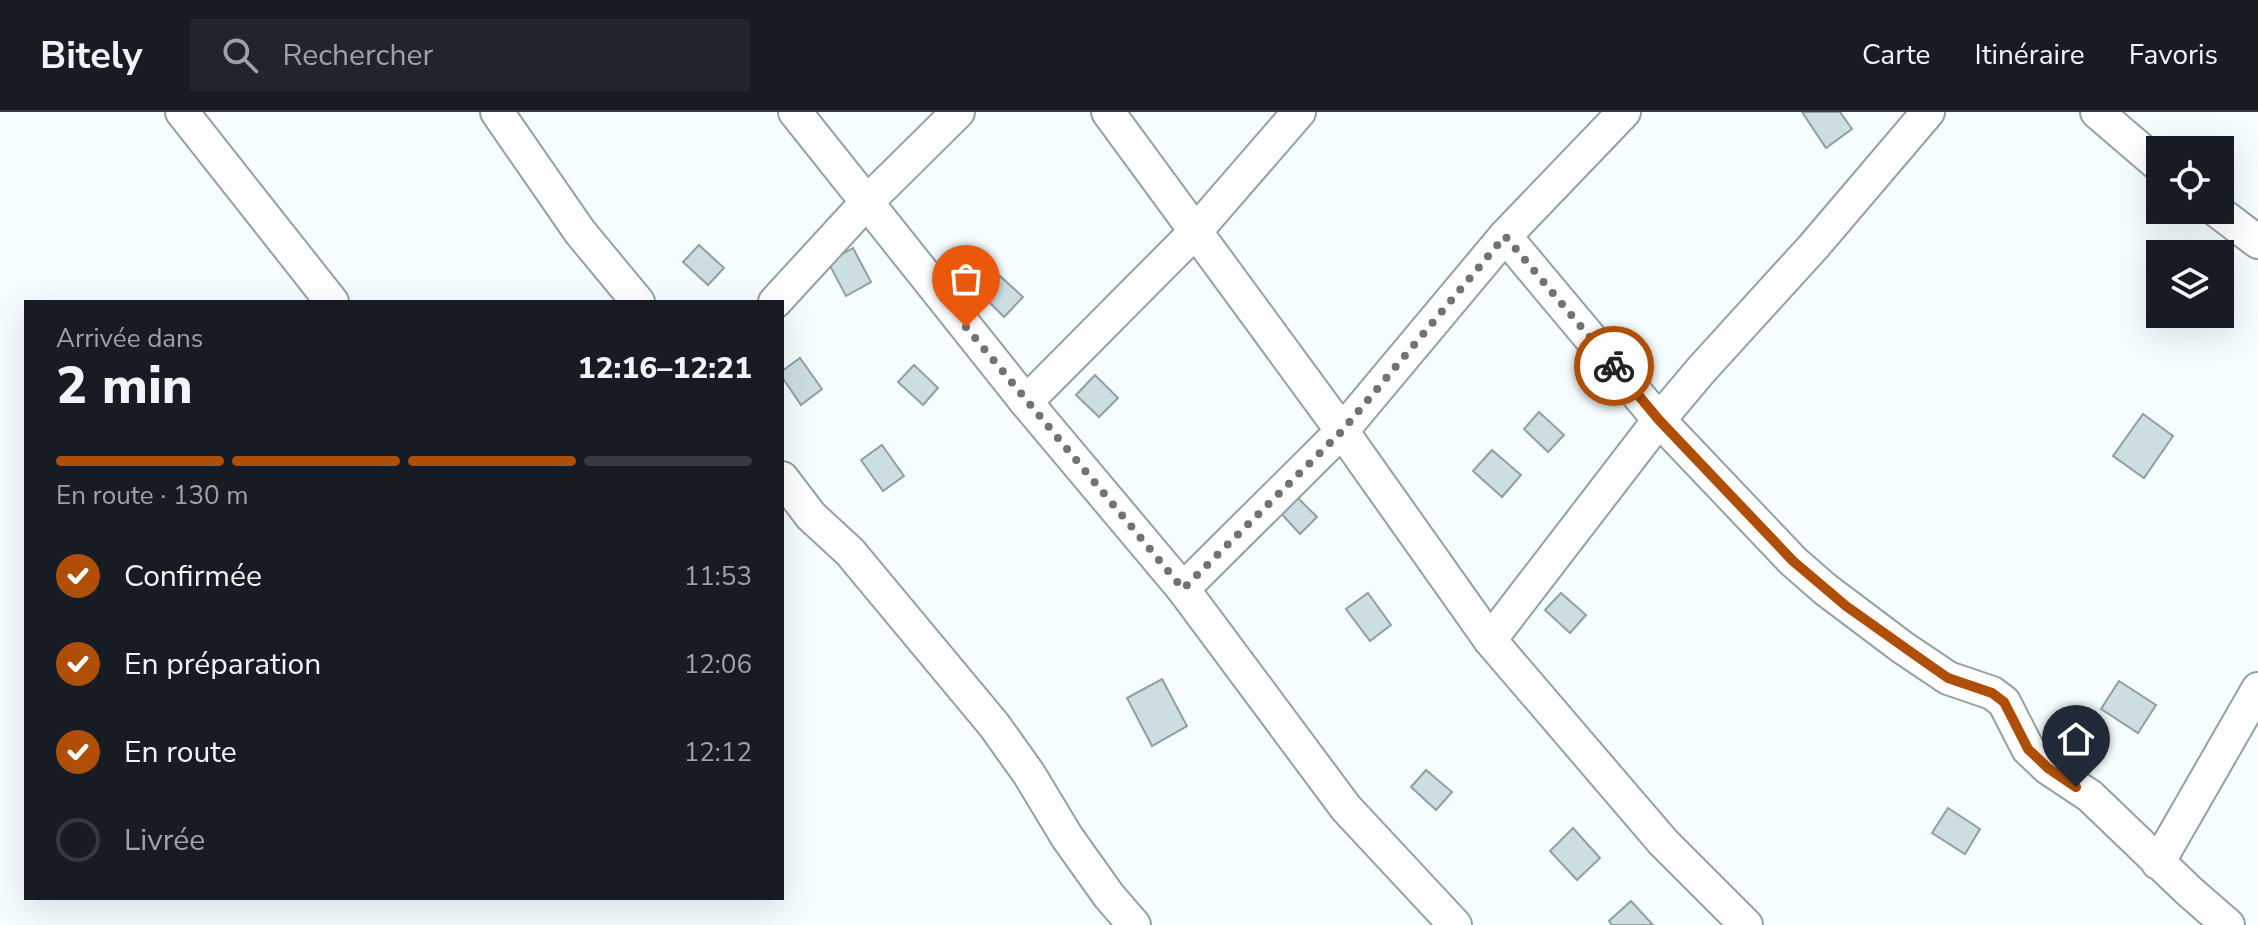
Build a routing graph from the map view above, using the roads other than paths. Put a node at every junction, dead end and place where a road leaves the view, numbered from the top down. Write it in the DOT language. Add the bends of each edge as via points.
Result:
graph roads {
  1 [pos="182,112"];
  2 [pos="497,112"];
  3 [pos="795,112"];
  4 [pos="958,112"];
  5 [pos="1108,112"];
  6 [pos="1299,112"];
  7 [pos="1624,112"];
  8 [pos="1928,112"];
  9 [pos="2097,112"];
  10 [pos="2146,154"];
  11 [pos="866,203"];
  12 [pos="2234,224"];
  13 [pos="1195,232"];
  14 [pos="1505,236"];
  15 [pos="2258,242"];
  16 [pos="330,300"];
  17 [pos="636,300"];
  18 [pos="777,300"];
  19 [pos="1026,402"];
  20 [pos="1659,420"];
  21 [pos="1342,431"];
  22 [pos="784,481"];
  23 [pos="1183,589"];
  24 [pos="1490,640"];
  25 [pos="2258,689"];
  26 [pos="2158,863"];
  27 [pos="1134,925"];
  28 [pos="1455,925"];
  29 [pos="1746,925"];
  30 [pos="2228,925"];
  1 -- 16 [label="street"];
  2 -- 17 [label="street" via="580,232"];
  3 -- 11 [label="street"];
  4 -- 11 [label="street"];
  5 -- 13 [label="street"];
  6 -- 13 [label="street"];
  7 -- 14 [label="street"];
  8 -- 20 [label="street"];
  9 -- 10 [label="street"];
  11 -- 18 [label="street"];
  11 -- 19 [label="street"];
  12 -- 15 [label="street"];
  13 -- 19 [label="street"];
  13 -- 21 [label="street"];
  14 -- 20 [label="street"];
  14 -- 21 [label="street"];
  19 -- 23 [label="street"];
  20 -- 24 [label="street"];
  20 -- 26 [label="street" via="1825,589 1948,678 2004,702 2028,749 2090,796"];
  21 -- 23 [label="street"];
  21 -- 24 [label="street"];
  22 -- 27 [label="street" via="994,725 1067,837"];
  23 -- 28 [label="street" via="1346,808"];
  24 -- 29 [label="street" via="1663,842"];
  25 -- 26 [label="street"];
  26 -- 30 [label="street"];
}
